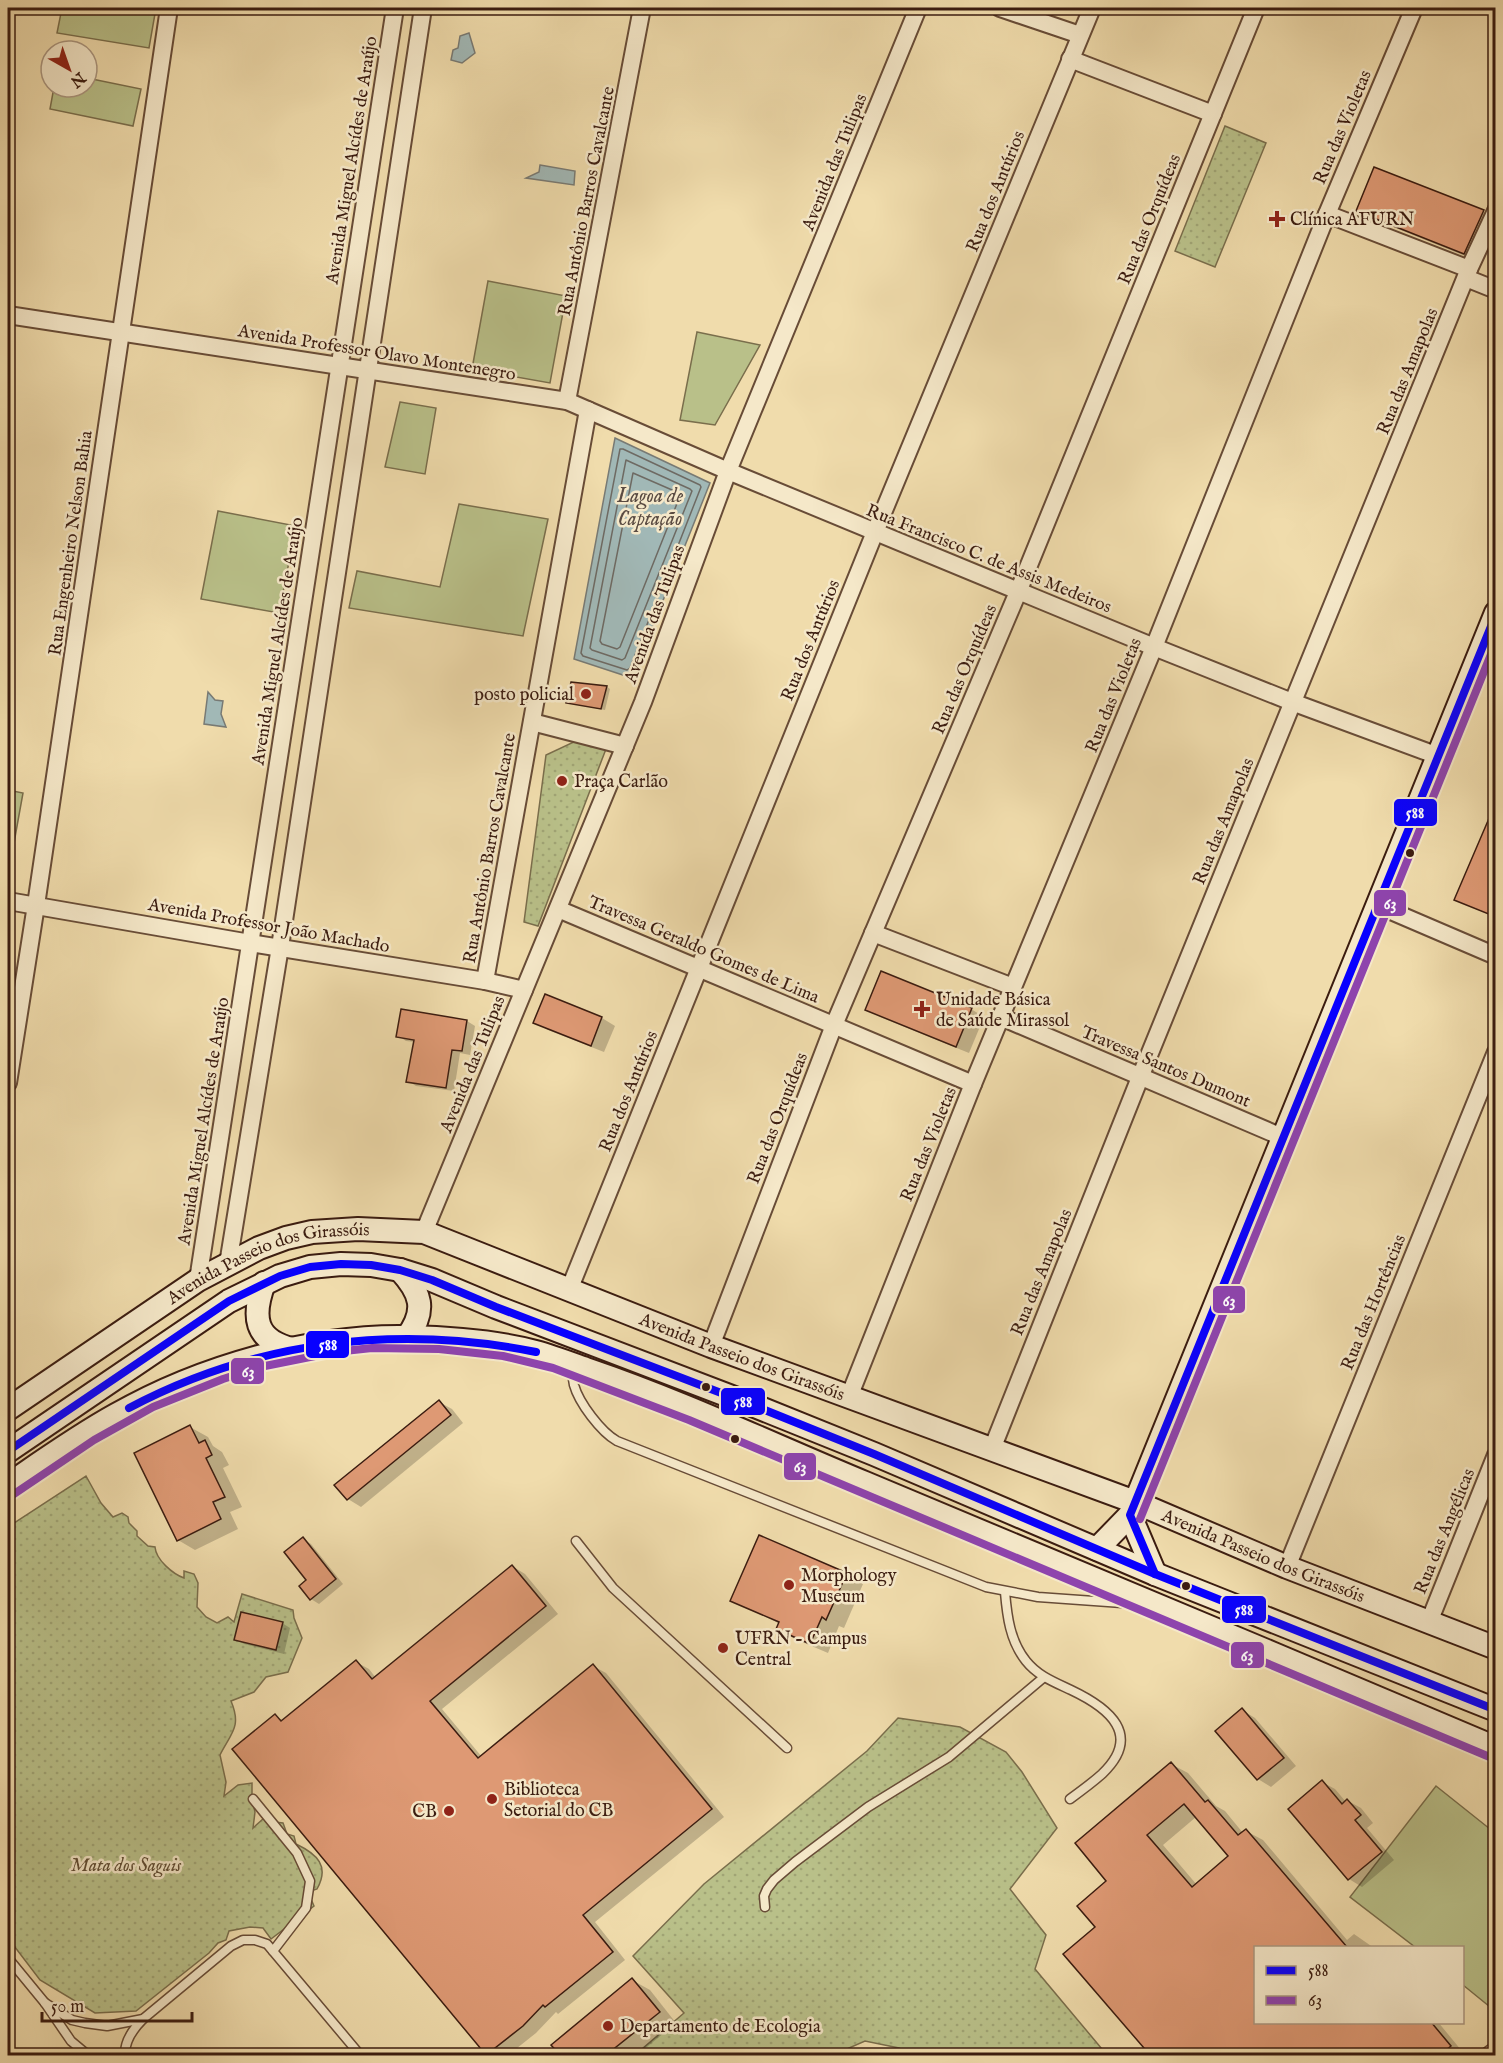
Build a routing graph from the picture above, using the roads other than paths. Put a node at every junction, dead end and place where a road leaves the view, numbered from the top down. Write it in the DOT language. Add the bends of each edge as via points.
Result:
graph roads {
  1 [pos="169,8"];
  2 [pos="395,8"];
  3 [pos="423,8"];
  4 [pos="642,8"];
  5 [pos="918,8"];
  6 [pos="1000,8"];
  7 [pos="1092,8"];
  8 [pos="1256,8"];
  9 [pos="1414,8"];
  10 [pos="1080,35"];
  11 [pos="1071,59"];
  12 [pos="1213,114"];
  13 [pos="1327,214"];
  14 [pos="1494,218"];
  15 [pos="1468,274"];
  16 [pos="1496,290"];
  17 [pos="8,315"];
  18 [pos="121,333"];
  19 [pos="339,366"];
  20 [pos="369,371"];
  21 [pos="567,401"];
  22 [pos="588,410"];
  23 [pos="728,471"];
  24 [pos="875,532"];
  25 [pos="1018,592"];
  26 [pos="1496,613"];
  27 [pos="1490,644"];
  28 [pos="1154,647"];
  29 [pos="1292,702"];
  30 [pos="532,722"];
  31 [pos="625,746"];
  32 [pos="1438,756"];
  33 [pos="8,901"];
  34 [pos="36,905"];
  35 [pos="1377,905"];
  36 [pos="558,909"];
  37 [pos="873,933"];
  38 [pos="250,944"];
  39 [pos="280,947"];
  40 [pos="1496,956"];
  41 [pos="699,968"];
  42 [pos="485,981"];
  43 [pos="1013,987"];
  44 [pos="524,990"];
  45 [pos="1001,1017"];
  46 [pos="834,1025"];
  47 [pos="1496,1052"];
  48 [pos="1141,1075"];
  49 [pos="8,1083"];
  50 [pos="973,1084"];
  51 [pos="1282,1137"];
  52 [pos="424,1232"];
  53 [pos="228,1264"];
  54 [pos="400,1270"];
  55 [pos="198,1280"];
  56 [pos="264,1284"];
  57 [pos="569,1290"];
  58 [pos="407,1337"];
  59 [pos="711,1346"];
  60 [pos="292,1349"];
  61 [pos="571,1363"];
  62 [pos="849,1397"];
  63 [pos="8,1409"];
  64 [pos="992,1449"];
  65 [pos="8,1451"];
  66 [pos="1496,1455"];
  67 [pos="8,1485"];
  68 [pos="1132,1508"];
  69 [pos="576,1541"];
  70 [pos="1097,1550"];
  71 [pos="1287,1567"];
  72 [pos="1155,1574"];
  73 [pos="1005,1592"];
  74 [pos="1159,1605"];
  75 [pos="1429,1622"];
  76 [pos="1496,1648"];
  77 [pos="1043,1678"];
  78 [pos="1496,1710"];
  79 [pos="787,1748"];
  80 [pos="1496,1748"];
  81 [pos="253,1799"];
  82 [pos="1070,1799"];
  83 [pos="765,1907"];
  84 [pos="273,1951"];
  85 [pos="8,1958"];
  86 [pos="45,2003"];
  87 [pos="143,2019"];
  88 [pos="1496,2045"];
  89 [pos="358,2054"];
  90 [pos="89,2055"];
  91 [pos="125,2055"];
  92 [pos="1481,2055"];
  1 -- 18 [label="street, Rua Engenheiro Nelson Bahia"];
  2 -- 19 [label="street, Avenida Miguel Alcídes de Araújo"];
  3 -- 20 [label="street"];
  4 -- 21 [label="street, Rua Antônio Barros Cavalcante"];
  5 -- 23 [label="street, Avenida das Tulipas"];
  6 -- 10 [label="street"];
  7 -- 10 [label="street, Rua dos Antúrios"];
  8 -- 12 [label="street, Rua das Orquídeas"];
  9 -- 13 [label="street, Rua das Violetas"];
  10 -- 11 [label="street, Rua dos Antúrios"];
  11 -- 12 [label="street"];
  11 -- 24 [label="street, Rua dos Antúrios"];
  12 -- 25 [label="street, Rua das Orquídeas"];
  13 -- 15 [label="street"];
  13 -- 28 [label="street, Rua das Violetas"];
  14 -- 15 [label="street, Rua das Amapolas"];
  15 -- 16 [label="street"];
  15 -- 29 [label="street, Rua das Amapolas"];
  17 -- 18 [label="street, Avenida Professor Olavo Montenegro"];
  18 -- 19 [label="street, Avenida Professor Olavo Montenegro"];
  18 -- 34 [label="street, Rua Engenheiro Nelson Bahia"];
  19 -- 20 [label="street, Avenida Professor Olavo Montenegro"];
  19 -- 38 [label="street, Avenida Miguel Alcídes de Araújo"];
  20 -- 21 [label="street, Avenida Professor Olavo Montenegro"];
  20 -- 39 [label="street"];
  21 -- 22 [label="street, Avenida Professor Olavo Montenegro"];
  22 -- 23 [label="street, Avenida Professor Olavo Montenegro"];
  22 -- 30 [label="street, Rua Antônio Barros Cavalcante"];
  23 -- 24 [label="street, Rua Francisco C. de Assis Medeiros"];
  23 -- 31 [label="street, Avenida das Tulipas"];
  24 -- 25 [label="street, Rua Francisco C. de Assis Medeiros"];
  24 -- 41 [label="street, Rua dos Antúrios"];
  25 -- 28 [label="street, Rua Francisco C. de Assis Medeiros"];
  25 -- 37 [label="street, Rua das Orquídeas"];
  26 -- 27 [label="main road"];
  27 -- 32 [label="main road"];
  28 -- 29 [label="street, Rua Francisco C. de Assis Medeiros"];
  28 -- 43 [label="street, Rua das Violetas"];
  29 -- 32 [label="street, Rua Francisco C. de Assis Medeiros"];
  29 -- 48 [label="street, Rua das Amapolas"];
  30 -- 31 [label="street, Rua Antônio Barros Cavalcante"];
  30 -- 42 [label="street, Rua Antônio Barros Cavalcante"];
  31 -- 36 [label="street, Avenida das Tulipas"];
  32 -- 35 [label="main road"];
  33 -- 34 [label="street, Avenida Professor João Machado"];
  34 -- 38 [label="street, Avenida Professor João Machado"];
  34 -- 49 [label="street, Rua Engenheiro Nelson Bahia"];
  35 -- 40 [label="street"];
  35 -- 51 [label="main road"];
  36 -- 41 [label="street, Travessa Geraldo Gomes de Lima"];
  36 -- 44 [label="street, Avenida das Tulipas"];
  37 -- 43 [label="street"];
  37 -- 46 [label="street, Rua das Orquídeas"];
  38 -- 39 [label="street, Avenida Professor João Machado"];
  38 -- 55 [label="street, Avenida Miguel Alcídes de Araújo"];
  39 -- 42 [label="street, Avenida Professor João Machado"];
  39 -- 53 [label="street"];
  41 -- 46 [label="street, Travessa Geraldo Gomes de Lima"];
  41 -- 57 [label="street, Rua dos Antúrios"];
  42 -- 44 [label="street, Avenida Professor João Machado"];
  43 -- 45 [label="street, Rua das Violetas"];
  44 -- 52 [label="street, Avenida das Tulipas"];
  45 -- 48 [label="street, Travessa Santos Dumont"];
  45 -- 50 [label="street, Rua das Violetas"];
  46 -- 50 [label="street, Travessa Geraldo Gomes de Lima"];
  46 -- 59 [label="street, Rua das Orquídeas"];
  47 -- 71 [label="street, Rua das Hortências"];
  48 -- 51 [label="street, Travessa Santos Dumont"];
  48 -- 64 [label="street, Rua das Amapolas"];
  50 -- 62 [label="street, Rua das Violetas"];
  51 -- 68 [label="main road"];
  52 -- 53 [label="main road, Avenida Passeio dos Girassóis" via="312,1232 286,1238"];
  52 -- 57 [label="main road, Avenida Passeio dos Girassóis"];
  53 -- 55 [label="main road, Avenida Passeio dos Girassóis"];
  54 -- 56 [label="main road" via="371,1265 310,1267"];
  54 -- 58 [label="main road" via="420,1302 418,1320"];
  54 -- 70 [label="main road" via="760,1408"];
  55 -- 63 [label="main road, Avenida Passeio dos Girassóis"];
  56 -- 60 [label="main road" via="257,1318 274,1343"];
  56 -- 65 [label="main road" via="195,1323"];
  57 -- 59 [label="main road, Avenida Passeio dos Girassóis"];
  58 -- 60 [label="main road"];
  58 -- 61 [label="main road" via="491,1344 535,1351"];
  59 -- 62 [label="main road, Avenida Passeio dos Girassóis"];
  60 -- 67 [label="main road" via="204,1373 158,1393 115,1415"];
  61 -- 73 [label="lane" via="574,1388 581,1400 600,1428 617,1441"];
  61 -- 74 [label="main road" via="693,1409"];
  62 -- 64 [label="main road, Avenida Passeio dos Girassóis"];
  64 -- 68 [label="main road, Avenida Passeio dos Girassóis"];
  66 -- 75 [label="street, Rua das Angélicas"];
  68 -- 70 [label="main road"];
  68 -- 71 [label="main road, Avenida Passeio dos Girassóis"];
  68 -- 72 [label="main road"];
  69 -- 79 [label="lane" via="614,1588"];
  70 -- 72 [label="main road"];
  71 -- 75 [label="main road, Avenida Passeio dos Girassóis"];
  72 -- 78 [label="main road"];
  73 -- 74 [label="lane"];
  73 -- 77 [label="lane" via="1014,1639 1026,1661"];
  74 -- 80 [label="main road"];
  75 -- 76 [label="main road, Avenida Passeio dos Girassóis"];
  77 -- 82 [label="lane" via="1097,1704 1116,1720 1122,1737 1118,1755 1103,1773"];
  77 -- 83 [label="lane" via="949,1757 868,1807 795,1862 767,1888"];
  81 -- 84 [label="lane" via="297,1853 310,1881 306,1908"];
  84 -- 87 [label="lane" via="255,1940 231,1946"];
  84 -- 89 [label="lane"];
  85 -- 86 [label="lane"];
  86 -- 87 [label="lane" via="72,2020 85,2023 107,2026"];
  86 -- 90 [label="lane" via="71,2041"];
  87 -- 91 [label="lane" via="131,2032"];
  88 -- 92 [label="lane"];
}
